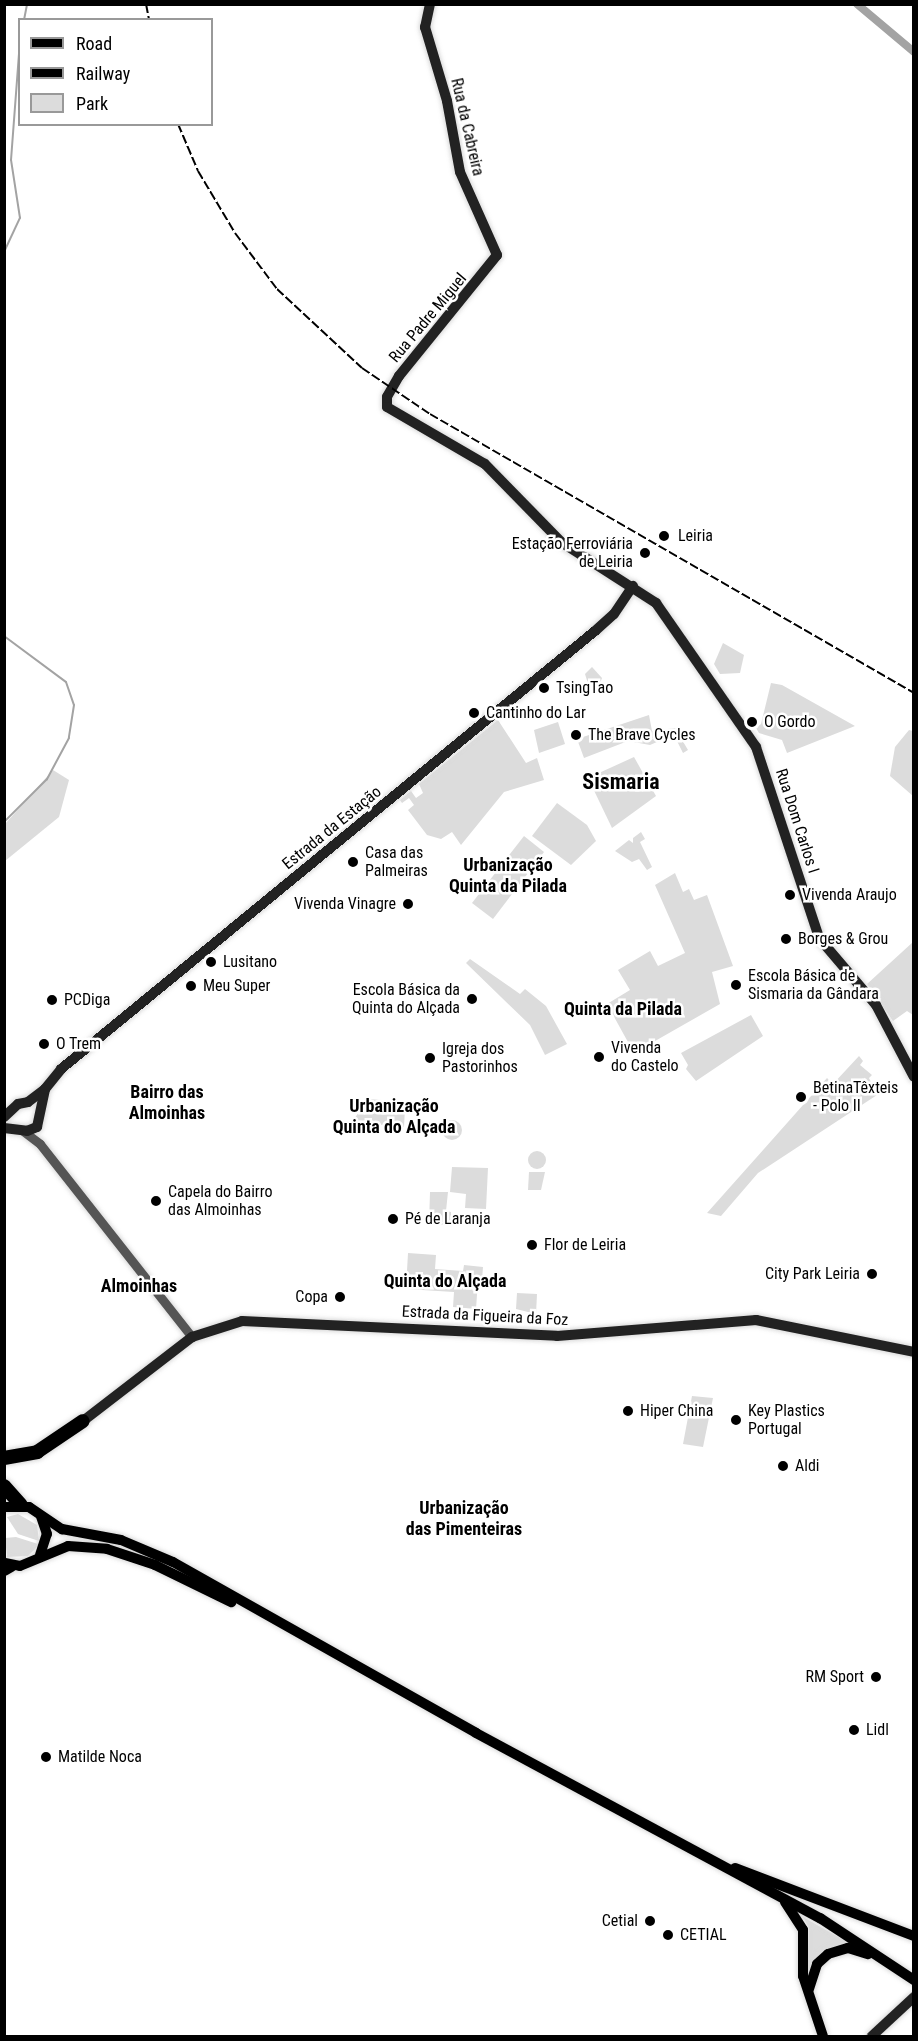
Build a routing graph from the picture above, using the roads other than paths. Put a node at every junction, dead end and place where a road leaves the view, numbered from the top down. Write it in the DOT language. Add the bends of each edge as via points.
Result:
graph roads {
  1 [pos="430,4"];
  2 [pos="497,252"];
  3 [pos="387,407"];
  4 [pos="633,586"];
  5 [pos="914,1077"];
  6 [pos="45,1089"];
  7 [pos="28,1102"];
  8 [pos="39,1109"];
  9 [pos="8,1114"];
  10 [pos="37,1127"];
  11 [pos="4,1128"];
  12 [pos="20,1130"];
  13 [pos="40,1144"];
  14 [pos="192,1337"];
  15 [pos="914,1352"];
  16 [pos="83,1421"];
  17 [pos="4,1458"];
  18 [pos="4,1486"];
  19 [pos="21,1505"];
  20 [pos="4,1507"];
  21 [pos="41,1517"];
  22 [pos="40,1555"];
  23 [pos="7,1566"];
  24 [pos="256,1612"];
  25 [pos="726,1867"];
  26 [pos="781,1897"];
  27 [pos="914,1936"];
  28 [pos="884,1959"];
  29 [pos="912,1979"];
  30 [pos="809,1989"];
  31 [pos="914,1997"];
  32 [pos="823,2037"];
  33 [pos="872,2037"];
  1 -- 2 [label="main road, Rua da Cabreira" via="425,27 447,101 459,165"];
  2 -- 3 [label="main road, Rua Padre Miguel" via="491,267 399,376 387,398"];
  3 -- 4 [label="main road, Rua Dom Carlos I" via="485,464 561,542"];
  4 -- 5 [label="main road, Rua Dom Carlos I" via="656,603 756,747 819,938 876,1005"];
  4 -- 6 [label="main road, Estrada da Estação" via="614,614 595,632 61,1069"];
  6 -- 7 [label="main road, Estrada da Estação"];
  6 -- 8 [label="main road, Estrada da Estação"];
  7 -- 8 [label="main road"];
  7 -- 9 [label="main road, Estrada da Estação" via="18,1104"];
  8 -- 10 [label="main road, Estrada da Estação"];
  9 -- 12 [label="main road, Estrada da Estação"];
  10 -- 12 [label="main road"];
  10 -- 13 [label="street"];
  11 -- 12 [label="main road"];
  12 -- 13 [label="street"];
  13 -- 14 [label="street"];
  14 -- 15 [label="main road, Estrada da Figueira da Foz" via="242,1321 557,1336 756,1320"];
  14 -- 16 [label="main road, Estrada da Figueira da Foz"];
  16 -- 17 [label="highway" via="37,1452"];
  18 -- 19 [label="highway"];
  19 -- 20 [label="main road"];
  19 -- 21 [label="main road"];
  21 -- 22 [label="main road" via="47,1534"];
  21 -- 24 [label="main road" via="71,1532 121,1540 149,1550"];
  22 -- 23 [label="main road" via="29,1563"];
  22 -- 24 [label="main road" via="68,1546 116,1551"];
  24 -- 25 [label="main road"];
  25 -- 26 [label="main road"];
  25 -- 27 [label="main road" via="747,1870"];
  26 -- 28 [label="main road"];
  26 -- 30 [label="main road" via="803,1930 803,1976"];
  28 -- 29 [label="main road"];
  28 -- 30 [label="main road" via="853,1949 832,1952 817,1964"];
  30 -- 32 [label="main road"];
  31 -- 33 [label="main road"];
}
